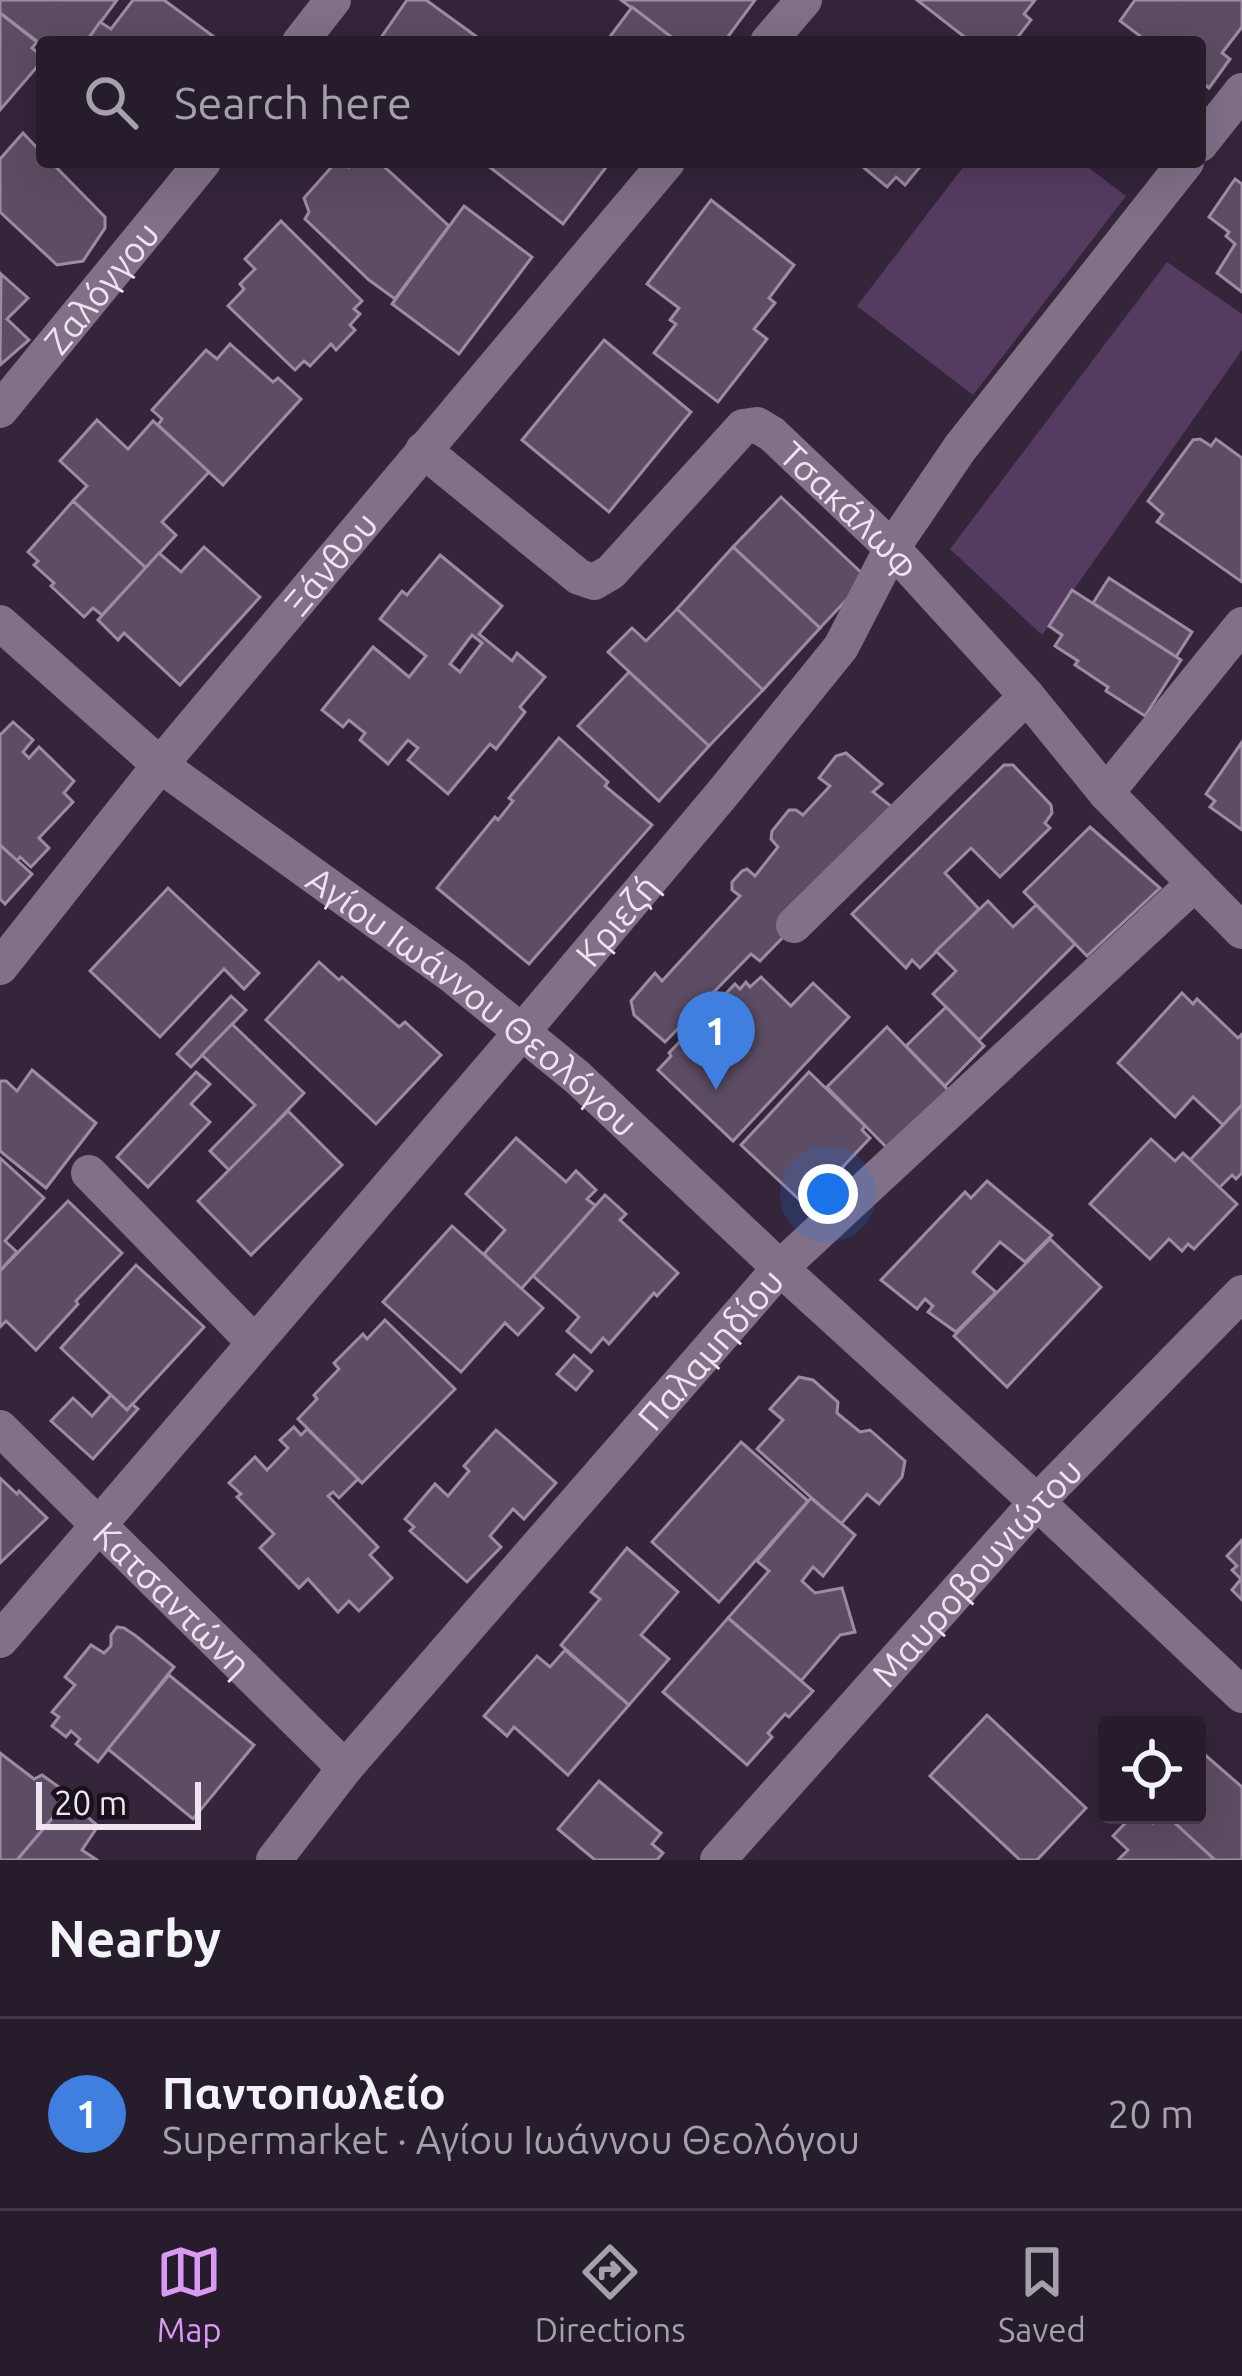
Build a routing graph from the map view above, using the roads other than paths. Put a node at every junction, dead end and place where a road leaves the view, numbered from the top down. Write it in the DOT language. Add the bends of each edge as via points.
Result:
graph roads {
  1 [pos="333,0"];
  2 [pos="804,0"];
  3 [pos="305,36"];
  4 [pos="773,36"];
  5 [pos="1242,91"];
  6 [pos="1206,136"];
  7 [pos="198,168"];
  8 [pos="662,168"];
  9 [pos="1181,168"];
  10 [pos="0,410"];
  11 [pos="423,450"];
  12 [pos="892,548"];
  13 [pos="0,623"];
  14 [pos="1242,625"];
  15 [pos="1027,696"];
  16 [pos="160,766"];
  17 [pos="1106,794"];
  18 [pos="1195,884"];
  19 [pos="794,925"];
  20 [pos="1242,932"];
  21 [pos="0,968"];
  22 [pos="521,1033"];
  23 [pos="89,1172"];
  24 [pos="780,1268"];
  25 [pos="1242,1293"];
  26 [pos="254,1342"];
  27 [pos="0,1428"];
  28 [pos="1037,1502"];
  29 [pos="97,1524"];
  30 [pos="0,1640"];
  31 [pos="1242,1695"];
  32 [pos="345,1768"];
  33 [pos="274,1860"];
  34 [pos="718,1860"];
  1 -- 3 [label="street"];
  2 -- 4 [label="street"];
  5 -- 6 [label="street"];
  7 -- 10 [label="street, Ζαλόγγου"];
  8 -- 11 [label="street, Ξάνθου"];
  9 -- 12 [label="street, Κριεζή" via="960,448"];
  11 -- 12 [label="street, Τσακάλωφ" via="594,582 742,427 757,424"];
  11 -- 16 [label="street, Ξάνθου"];
  12 -- 15 [label="street, Τσακάλωφ"];
  12 -- 22 [label="street, Κριεζή" via="841,647"];
  13 -- 16 [label="street, Αγίου Ιωάννου Θεολόγου"];
  14 -- 17 [label="street"];
  15 -- 17 [label="street, Τσακάλωφ"];
  15 -- 19 [label="street"];
  16 -- 21 [label="street, Ξάνθου"];
  16 -- 22 [label="street, Αγίου Ιωάννου Θεολόγου"];
  17 -- 18 [label="street, Τσακάλωφ"];
  18 -- 20 [label="street, Τσακάλωφ"];
  18 -- 24 [label="street, Παλαμηδίου"];
  22 -- 24 [label="street, Αγίου Ιωάννου Θεολόγου"];
  22 -- 26 [label="street, Κριεζή"];
  23 -- 26 [label="street"];
  24 -- 28 [label="street, Αγίου Ιωάννου Θεολόγου"];
  24 -- 32 [label="street, Παλαμηδίου"];
  25 -- 28 [label="street, Μαυροβουνιώτου"];
  26 -- 29 [label="street, Κριεζή"];
  27 -- 29 [label="street, Κατσαντώνη"];
  28 -- 31 [label="street, Αγίου Ιωάννου Θεολόγου"];
  28 -- 34 [label="street, Μαυροβουνιώτου"];
  29 -- 30 [label="street, Κριεζή"];
  29 -- 32 [label="street, Κατσαντώνη"];
  32 -- 33 [label="street, Παλαμηδίου"];
}
